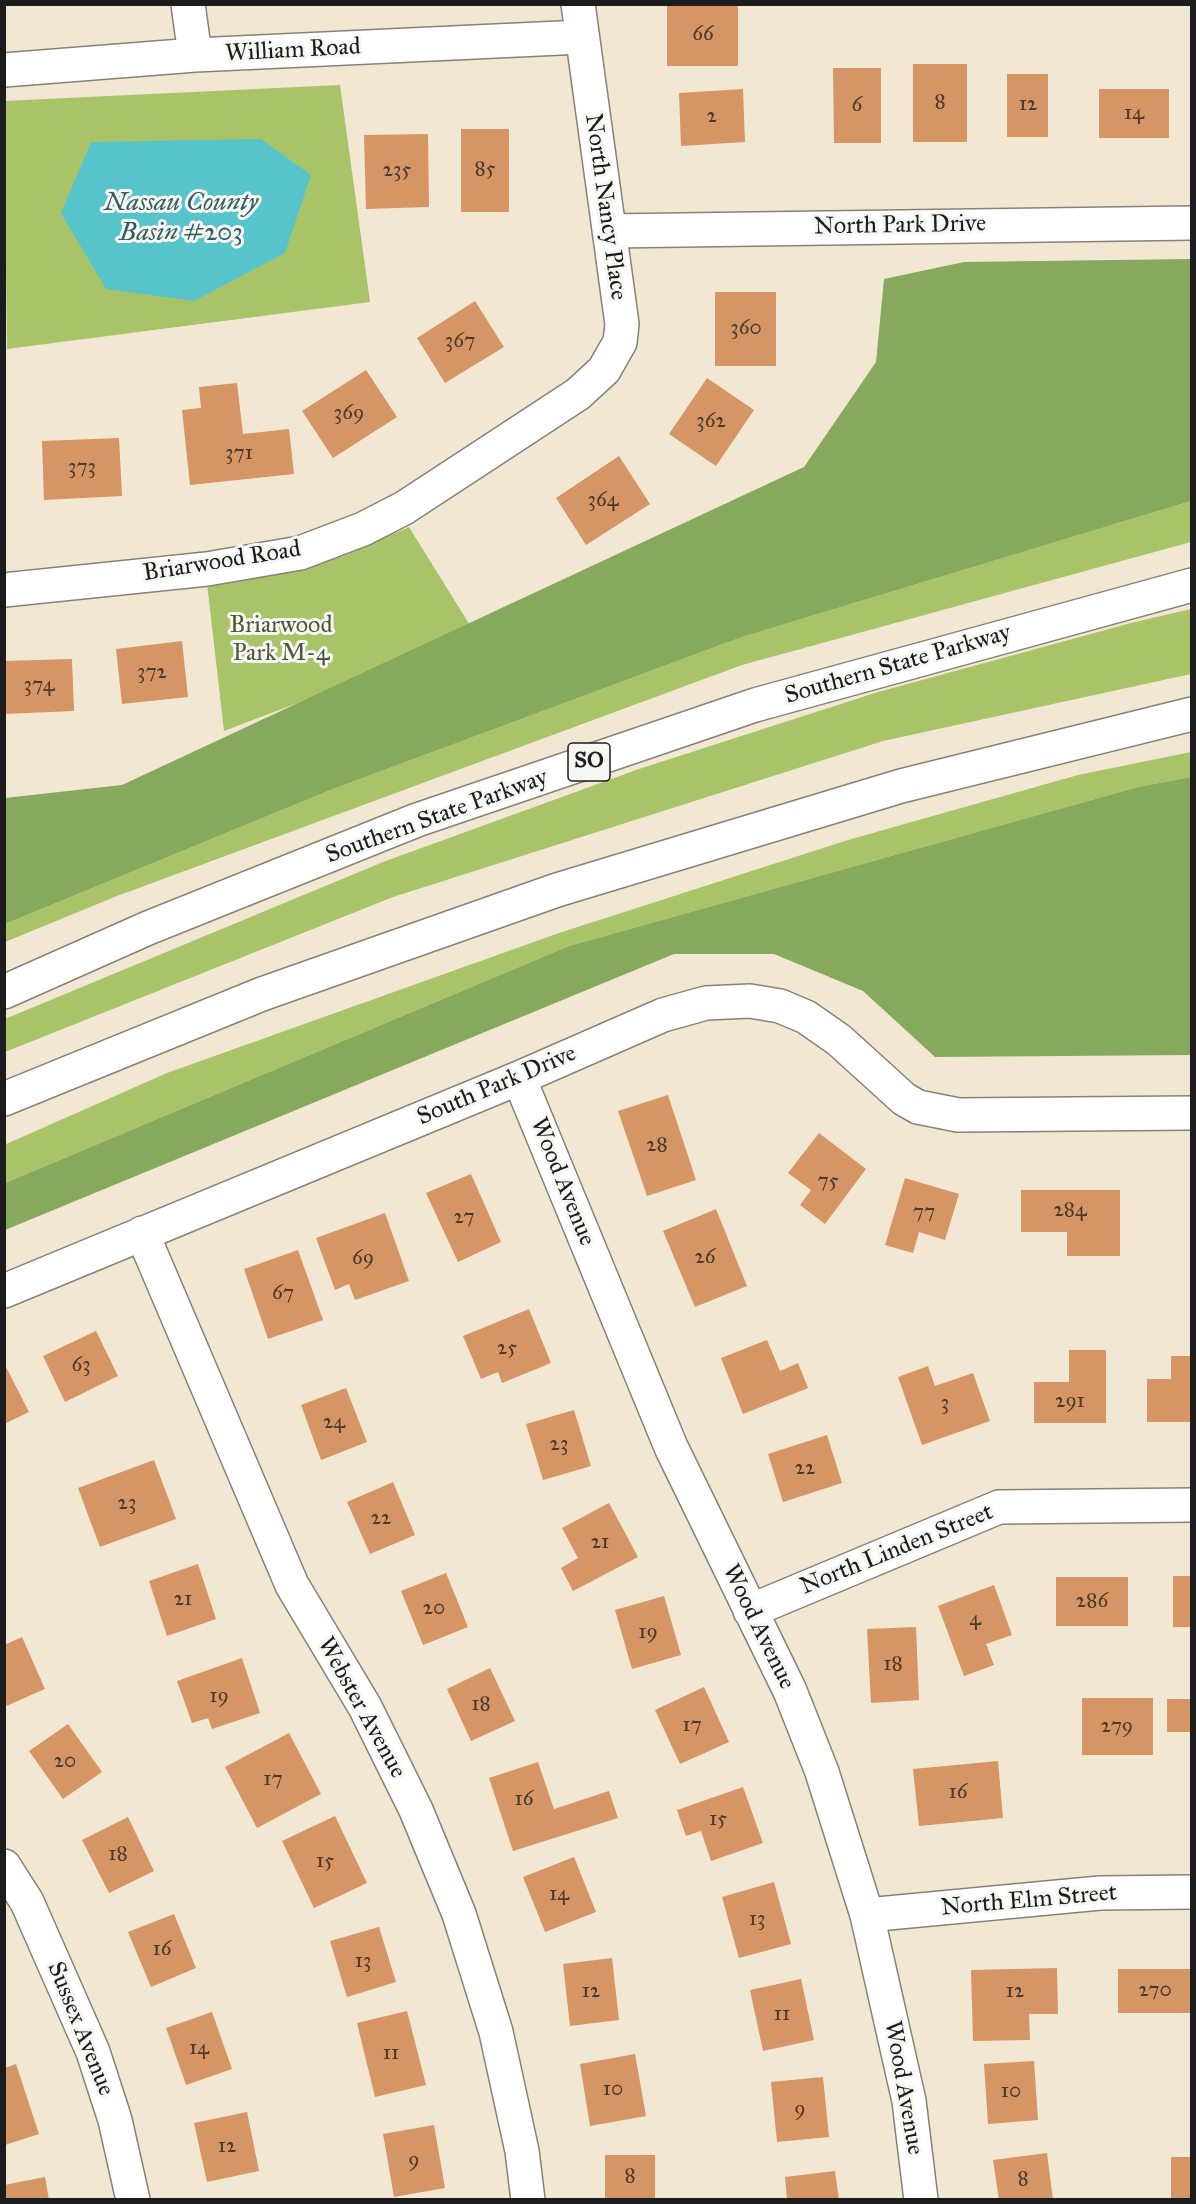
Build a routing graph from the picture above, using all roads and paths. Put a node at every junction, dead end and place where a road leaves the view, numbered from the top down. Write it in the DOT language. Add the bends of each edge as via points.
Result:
graph roads {
  1 [pos="188,4"];
  2 [pos="578,4"];
  3 [pos="582,36"];
  4 [pos="195,55"];
  5 [pos="4,70"];
  6 [pos="1191,223"];
  7 [pos="609,231"];
  8 [pos="578,394"];
  9 [pos="1191,585"];
  10 [pos="4,590"];
  11 [pos="1191,714"];
  12 [pos="4,992"];
  13 [pos="519,1078"];
  14 [pos="4,1098"];
  15 [pos="1191,1113"];
  16 [pos="142,1233"];
  17 [pos="4,1291"];
  18 [pos="1191,1505"];
  19 [pos="750,1611"];
  20 [pos="4,1866"];
  21 [pos="1191,1892"];
  22 [pos="867,1915"];
  23 [pos="133,2199"];
  24 [pos="528,2199"];
  25 [pos="921,2199"];
  1 -- 4 [label="main road"];
  2 -- 3 [label="main road, North Nancy Place"];
  3 -- 4 [label="main road, William Road"];
  3 -- 7 [label="main road, North Nancy Place"];
  4 -- 5 [label="main road, William Road"];
  6 -- 7 [label="main road, North Park Drive"];
  7 -- 8 [label="main road, North Nancy Place" via="620,342 604,370"];
  8 -- 10 [label="main road, Briarwood Road" via="404,508 300,553 207,569"];
  9 -- 12 [label="main road, Southern State Parkway / SO" via="755,705 429,816 148,928"];
  11 -- 14 [label="main road" via="901,786 557,890 262,993"];
  13 -- 15 [label="main road, South Park Drive" via="663,1015 706,1003 750,1002 780,1006 806,1017 918,1107 958,1115"];
  13 -- 16 [label="main road, South Park Drive"];
  13 -- 19 [label="main road, Wood Avenue" via="671,1447"];
  16 -- 17 [label="main road, South Park Drive"];
  16 -- 24 [label="main road, Webster Avenue" via="292,1585 365,1707 416,1810 459,1914 496,2032 522,2151"];
  18 -- 19 [label="main road, North Linden Street" via="999,1507"];
  19 -- 22 [label="main road, Wood Avenue" via="790,1691 818,1762"];
  20 -- 23 [label="main road, Sussex Avenue" via="27,1902 93,2052 115,2120"];
  21 -- 22 [label="main road, North Elm Street" via="1100,1893"];
  22 -- 25 [label="main road, Wood Avenue" via="909,2101"];
}
